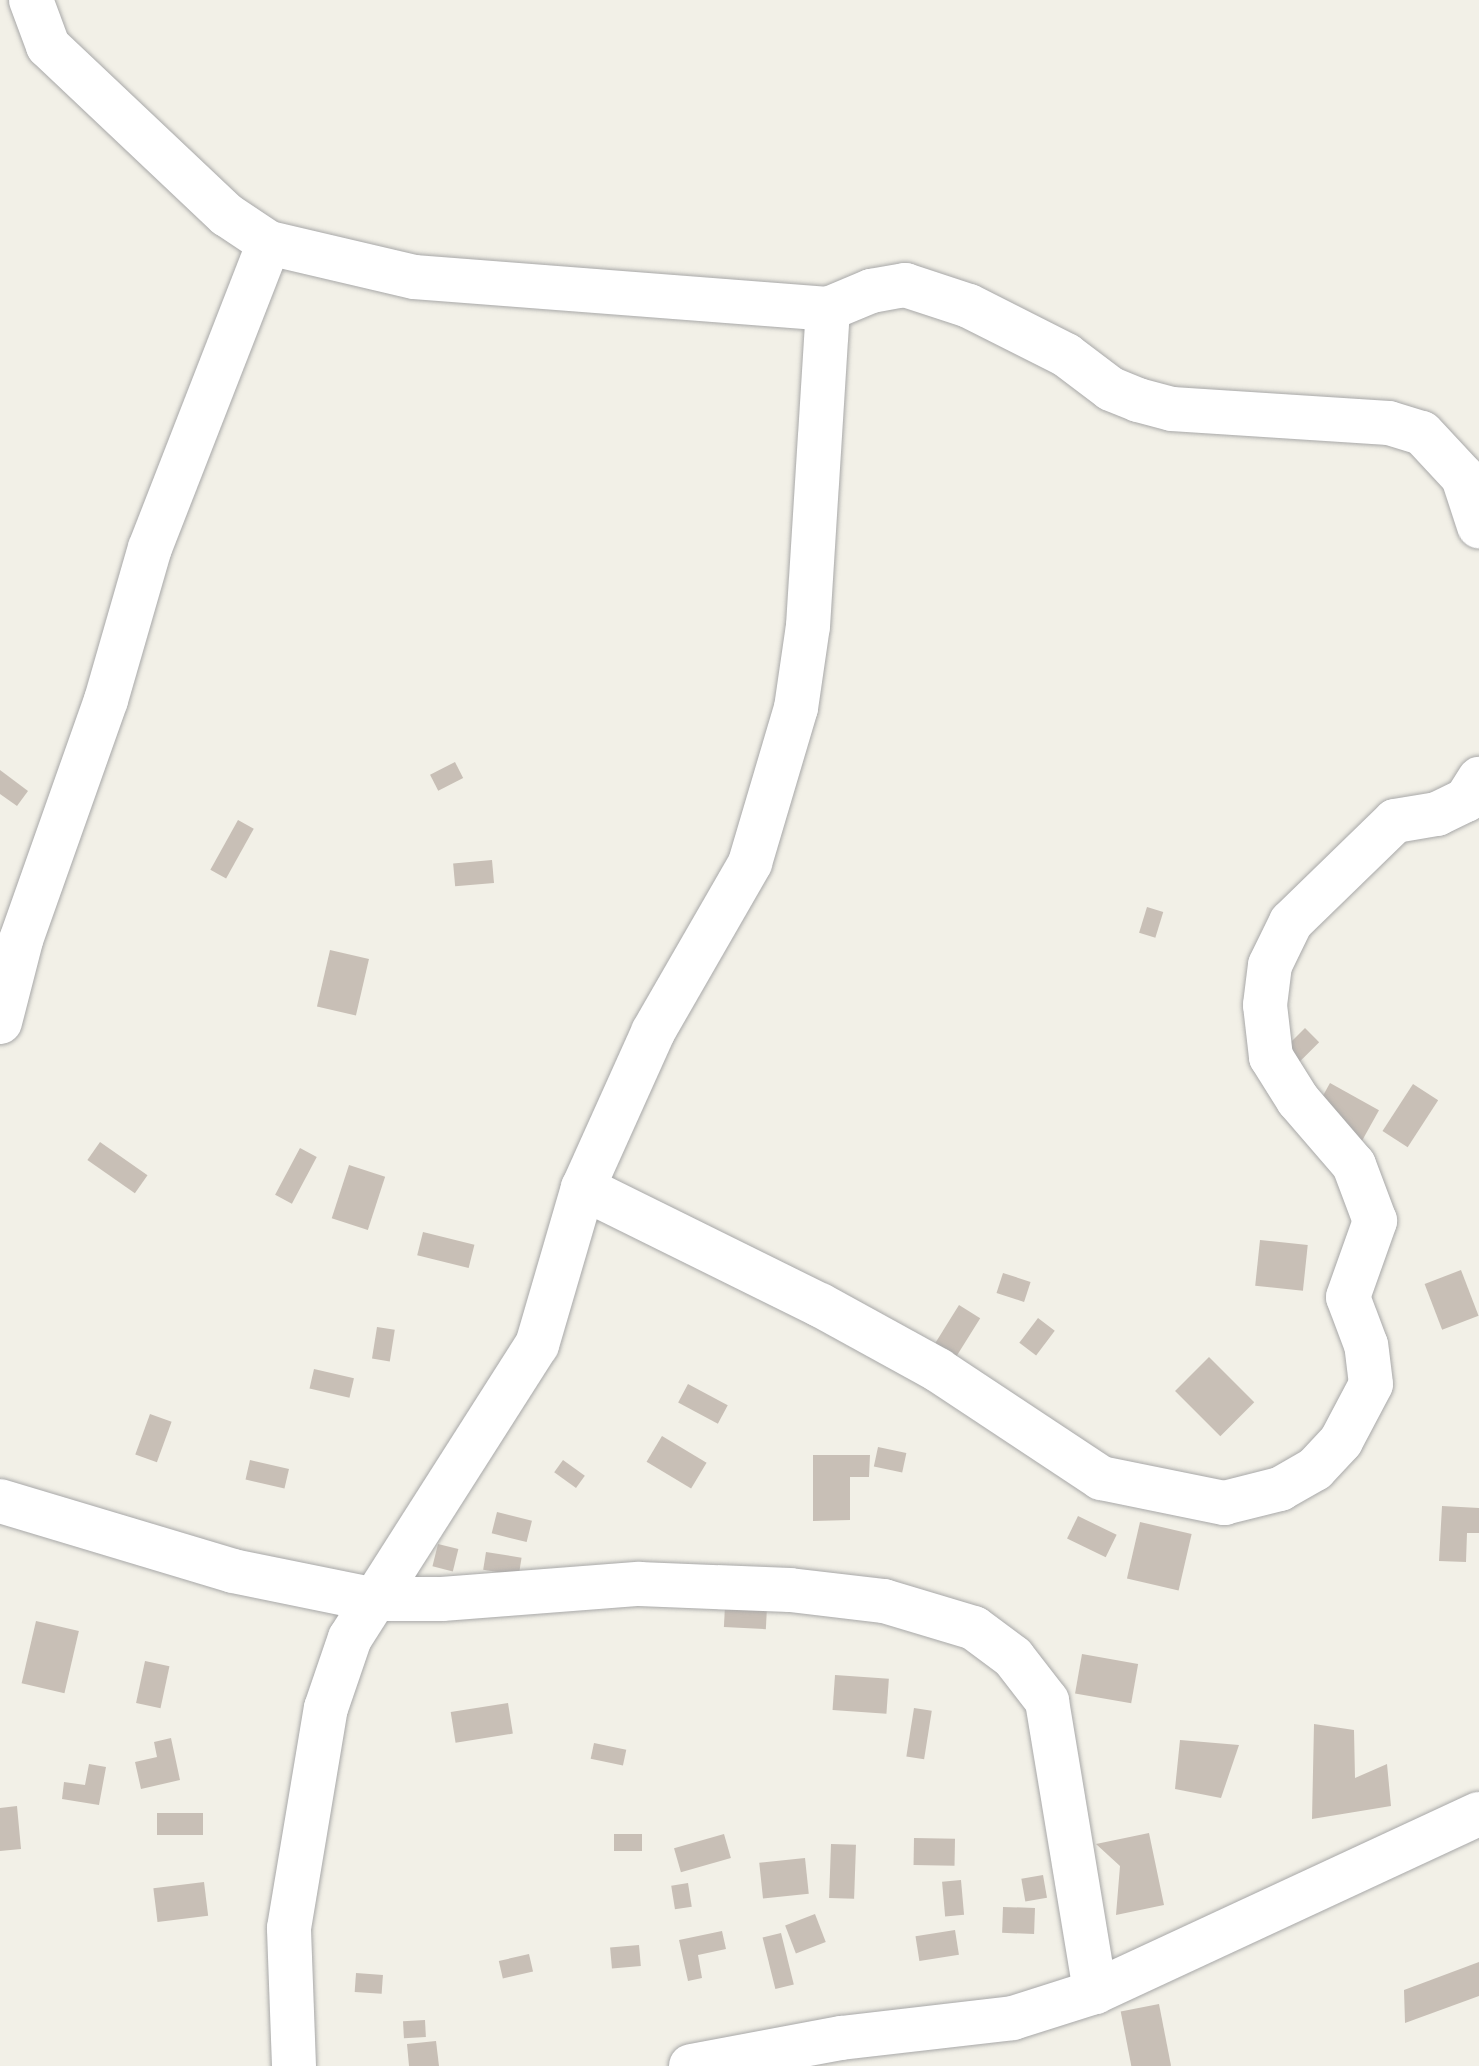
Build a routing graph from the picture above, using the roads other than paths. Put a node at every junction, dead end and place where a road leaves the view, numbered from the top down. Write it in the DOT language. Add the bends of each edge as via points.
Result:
graph roads {
  1 [pos="31,0"];
  2 [pos="269,243"];
  3 [pos="828,309"];
  4 [pos="1479,526"];
  5 [pos="1479,779"];
  6 [pos="0,1022"];
  7 [pos="583,1188"];
  8 [pos="0,1501"];
  9 [pos="371,1599"];
  10 [pos="1479,1814"];
  11 [pos="1095,1992"];
  12 [pos="294,2066"];
  13 [pos="691,2066"];
  1 -- 2 [label="street" via="48,46 227,215"];
  2 -- 3 [label="street" via="414,277"];
  2 -- 6 [label="street" via="150,548 106,700 21,940"];
  3 -- 4 [label="street" via="871,291 905,285 969,306 1066,355 1111,389 1138,400 1172,409 1389,423 1422,433 1463,477"];
  3 -- 7 [label="street" via="808,626 796,708 750,863 653,1032"];
  5 -- 7 [label="street" via="1466,800 1437,814 1395,821 1291,922 1270,965 1265,1005 1271,1057 1298,1100 1354,1165 1375,1221 1348,1297 1366,1345 1371,1384 1341,1441 1315,1469 1280,1489 1224,1503 1101,1478 938,1370 820,1305"];
  7 -- 9 [label="street" via="537,1345"];
  8 -- 9 [label="street" via="233,1571"];
  9 -- 11 [label="street" via="639,1584 790,1590 884,1601 974,1628 1013,1657 1047,1701"];
  9 -- 12 [label="street" via="350,1638 326,1708 304,1817 289,1928"];
  10 -- 11 [label="street"];
  11 -- 13 [label="street" via="1013,2018 841,2038"];
}
